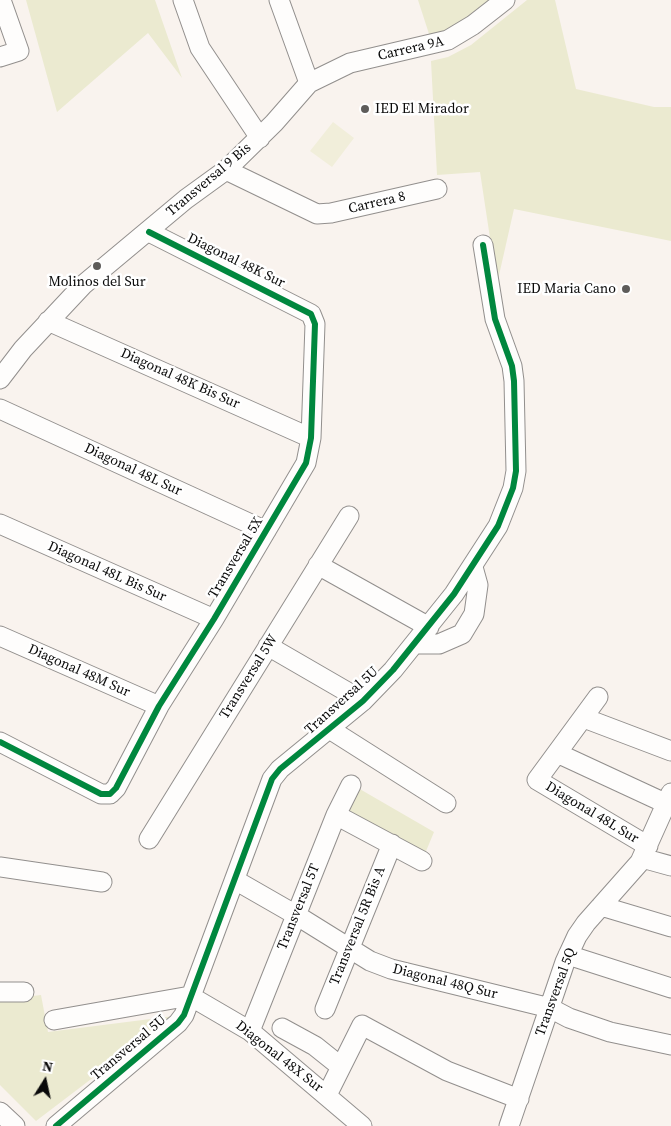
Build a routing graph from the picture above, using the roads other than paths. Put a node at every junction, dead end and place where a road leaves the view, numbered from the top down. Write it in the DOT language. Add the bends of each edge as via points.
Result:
graph roads {
  1 [pos="1,0"];
  2 [pos="183,0"];
  3 [pos="279,0"];
  4 [pos="505,0"];
  5 [pos="0,57"];
  6 [pos="308,83"];
  7 [pos="260,138"];
  8 [pos="226,170"];
  9 [pos="437,189"];
  10 [pos="149,232"];
  11 [pos="483,245"];
  12 [pos="311,314"];
  13 [pos="48,321"];
  14 [pos="0,379"];
  15 [pos="0,409"];
  16 [pos="311,438"];
  17 [pos="349,516"];
  18 [pos="0,524"];
  19 [pos="266,531"];
  20 [pos="318,565"];
  21 [pos="473,567"];
  22 [pos="214,619"];
  23 [pos="429,627"];
  24 [pos="0,636"];
  25 [pos="415,644"];
  26 [pos="268,646"];
  27 [pos="598,697"];
  28 [pos="363,701"];
  29 [pos="159,706"];
  30 [pos="584,718"];
  31 [pos="330,730"];
  32 [pos="0,742"];
  33 [pos="671,751"];
  34 [pos="557,753"];
  35 [pos="351,785"];
  36 [pos="446,803"];
  37 [pos="668,809"];
  38 [pos="336,815"];
  39 [pos="149,838"];
  40 [pos="392,844"];
  41 [pos="645,852"];
  42 [pos="422,861"];
  43 [pos="671,866"];
  44 [pos="0,867"];
  45 [pos="235,880"];
  46 [pos="102,882"];
  47 [pos="601,906"];
  48 [pos="296,914"];
  49 [pos="671,927"];
  50 [pos="349,947"];
  51 [pos="568,955"];
  52 [pos="671,988"];
  53 [pos="0,992"];
  54 [pos="24,992"];
  55 [pos="190,996"];
  56 [pos="550,1008"];
  57 [pos="325,1009"];
  58 [pos="54,1020"];
  59 [pos="282,1028"];
  60 [pos="250,1031"];
  61 [pos="671,1045"];
  62 [pos="340,1066"];
  63 [pos="327,1095"];
  64 [pos="519,1099"];
  65 [pos="0,1112"];
  66 [pos="15,1126"];
  67 [pos="56,1126"];
  68 [pos="362,1126"];
  69 [pos="509,1126"];
  1 -- 5 [label="street" via="19,51"];
  2 -- 7 [label="street" via="200,48"];
  3 -- 6 [label="street"];
  4 -- 6 [label="street, Carrera 9A" via="474,25 448,40 350,63"];
  6 -- 7 [label="street, Transversal 9 Bis"];
  7 -- 8 [label="street, Transversal 9 Bis"];
  8 -- 9 [label="street, Carrera 8" via="317,214"];
  8 -- 10 [label="street, Transversal 9 Bis"];
  10 -- 12 [label="street, Diagonal 48K Sur"];
  10 -- 13 [label="street, Transversal 9 Bis" via="83,285"];
  11 -- 21 [label="street, Transversal 5U" via="495,319 512,366 516,471 498,526"];
  12 -- 16 [label="street, Transversal 5X" via="316,324"];
  13 -- 14 [label="street, Transversal 9 Bis"];
  13 -- 16 [label="street, Diagonal 48K Bis Sur"];
  15 -- 19 [label="street, Diagonal 48L Sur"];
  16 -- 19 [label="street, Transversal 5X" via="306,463"];
  17 -- 20 [label="street, Transversal 5W"];
  18 -- 22 [label="street, Diagonal 48L Bis Sur"];
  19 -- 22 [label="street, Transversal 5X"];
  20 -- 23 [label="street"];
  20 -- 26 [label="street, Transversal 5W"];
  21 -- 23 [label="street, Transversal 5U"];
  21 -- 25 [label="street" via="478,585 474,614 462,634 438,644"];
  22 -- 29 [label="street, Transversal 5X"];
  23 -- 25 [label="street, Transversal 5U"];
  24 -- 29 [label="street, Diagonal 48M Sur"];
  25 -- 28 [label="street, Transversal 5U"];
  26 -- 28 [label="street"];
  26 -- 39 [label="street, Transversal 5W"];
  27 -- 30 [label="street"];
  28 -- 31 [label="street, Transversal 5U"];
  29 -- 32 [label="street, Transversal 5X" via="110,794 101,794"];
  30 -- 33 [label="street"];
  30 -- 34 [label="street"];
  31 -- 36 [label="street"];
  31 -- 45 [label="street, Transversal 5U" via="280,769 272,780"];
  34 -- 37 [label="street"];
  34 -- 41 [label="street, Diagonal 48L Sur" via="537,780"];
  35 -- 38 [label="street, Transversal 5T"];
  37 -- 41 [label="street, Transversal 5Q"];
  38 -- 40 [label="street"];
  38 -- 48 [label="street, Transversal 5T"];
  40 -- 42 [label="street"];
  40 -- 50 [label="street, Transversal 5R Bis A"];
  41 -- 43 [label="street"];
  41 -- 47 [label="street, Transversal 5Q"];
  44 -- 46 [label="street"];
  45 -- 48 [label="street, Diagonal 48Q Sur"];
  45 -- 55 [label="street, Transversal 5U"];
  47 -- 49 [label="street"];
  47 -- 51 [label="street, Transversal 5Q" via="581,929"];
  48 -- 50 [label="street, Diagonal 48Q Sur"];
  48 -- 60 [label="street, Transversal 5T"];
  50 -- 56 [label="street, Diagonal 48Q Sur" via="370,961 391,969"];
  50 -- 57 [label="street, Transversal 5R Bis A"];
  51 -- 52 [label="street"];
  51 -- 56 [label="street, Transversal 5Q"];
  53 -- 54 [label="street"];
  55 -- 58 [label="street"];
  55 -- 60 [label="street, Diagonal 48X Sur"];
  55 -- 67 [label="street, Transversal 5U" via="178,1023"];
  56 -- 61 [label="street, Diagonal 48Q Sur" via="610,1032"];
  56 -- 64 [label="street, Transversal 5Q"];
  59 -- 62 [label="street" via="315,1046"];
  60 -- 63 [label="street, Diagonal 48X Sur"];
  62 -- 63 [label="street"];
  62 -- 64 [label="street" via="362,1025 447,1071"];
  63 -- 68 [label="street, Diagonal 48X Sur"];
  64 -- 69 [label="street, Transversal 5Q"];
  65 -- 66 [label="street"];
}
